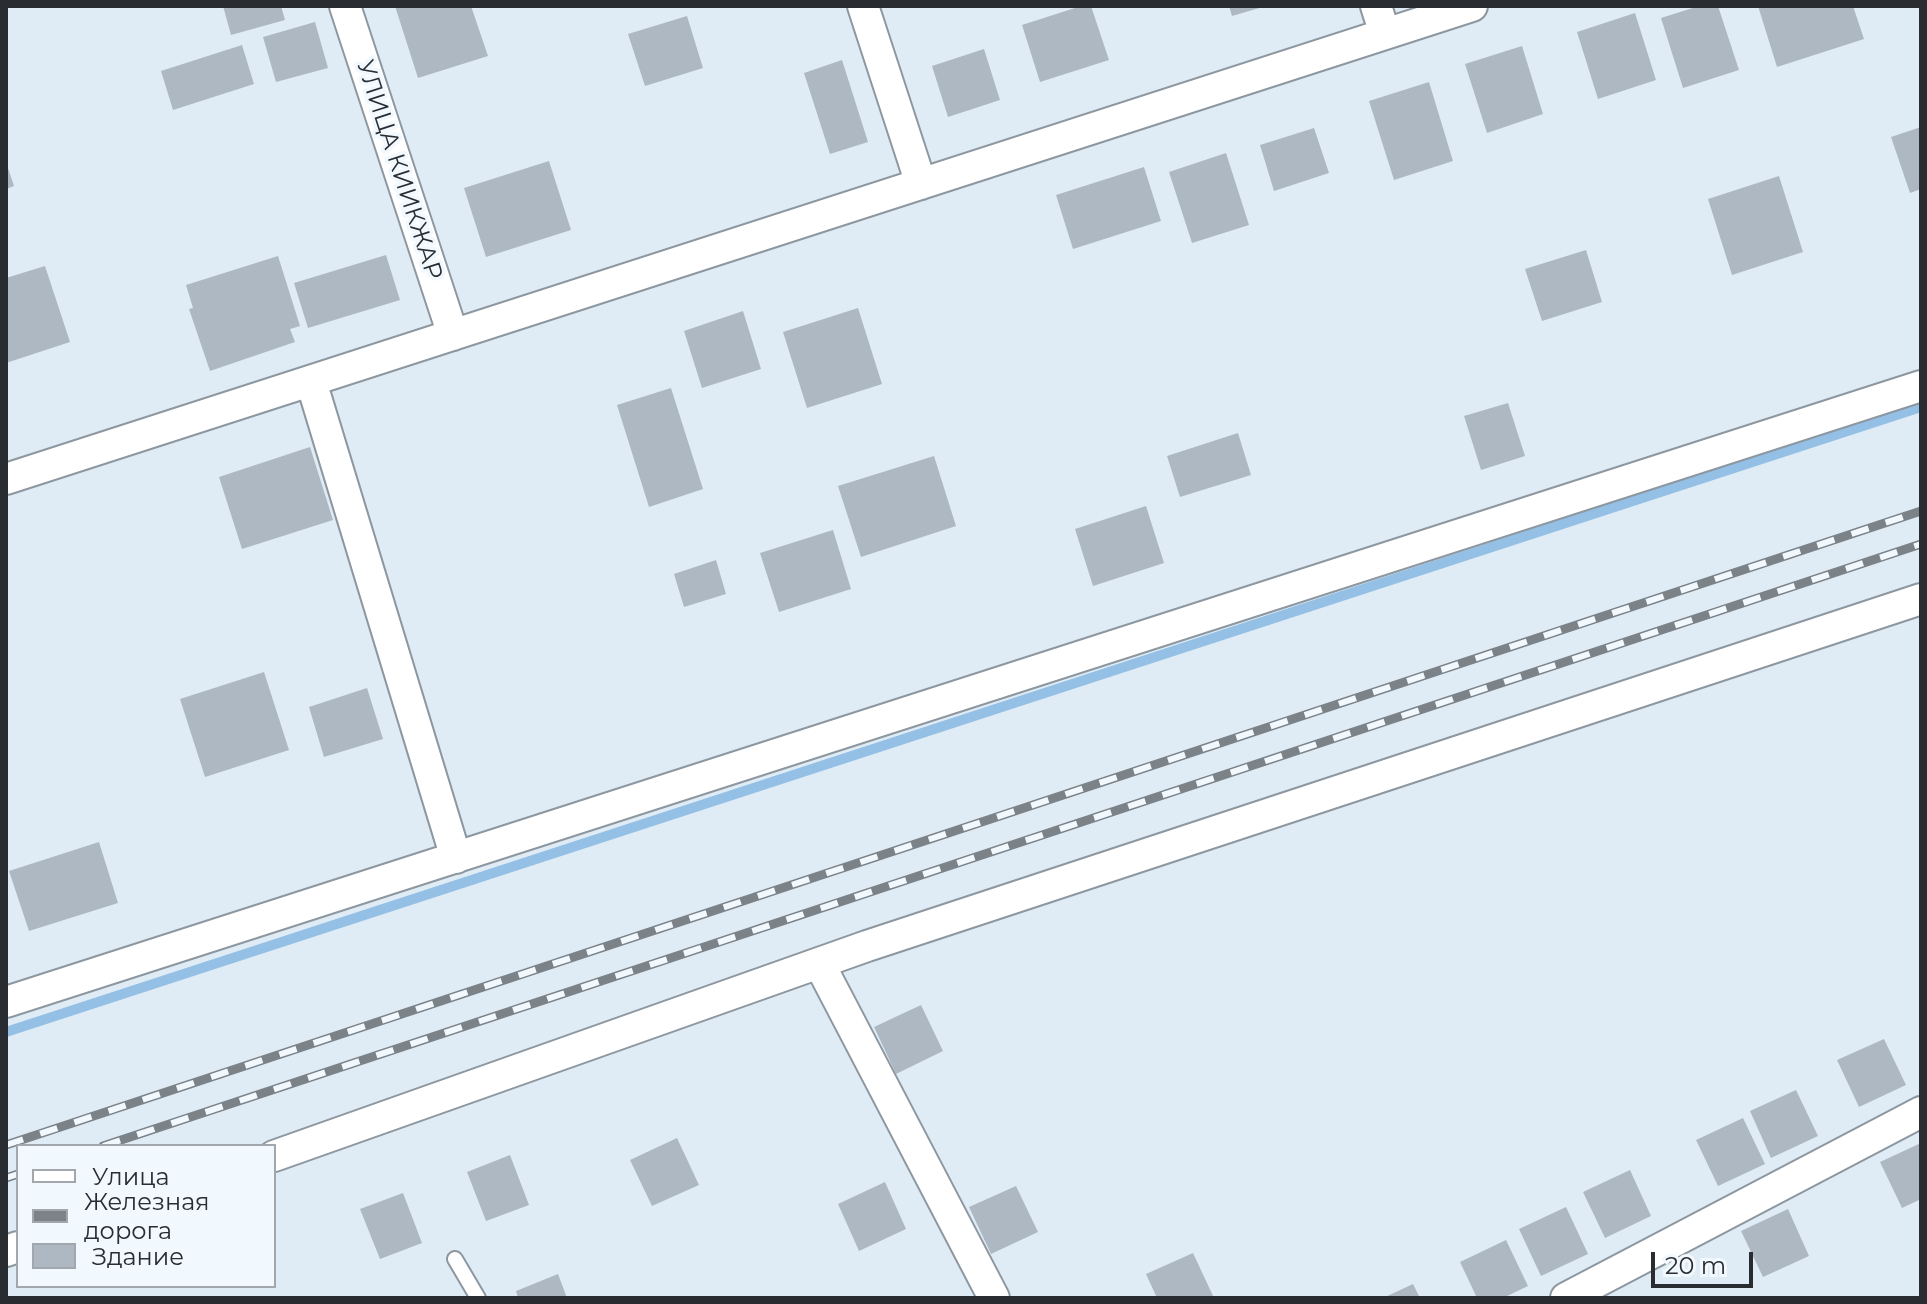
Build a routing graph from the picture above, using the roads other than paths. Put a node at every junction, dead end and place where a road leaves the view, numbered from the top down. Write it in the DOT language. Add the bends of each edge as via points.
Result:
graph roads {
  1 [pos="345,6"];
  2 [pos="863,6"];
  3 [pos="1472,6"];
  4 [pos="1381,20"];
  5 [pos="921,184"];
  6 [pos="453,335"];
  7 [pos="311,381"];
  8 [pos="1921,386"];
  9 [pos="6,479"];
  10 [pos="1921,599"];
  11 [pos="456,858"];
  12 [pos="819,963"];
  13 [pos="6,1002"];
  14 [pos="1921,1112"];
  15 [pos="276,1155"];
  16 [pos="455,1259"];
  17 [pos="478,1298"];
  18 [pos="994,1298"];
  19 [pos="1566,1298"];
  1 -- 6 [label="street, УЛИЦА КИИКЖАР"];
  2 -- 5 [label="street"];
  3 -- 4 [label="street"];
  4 -- 5 [label="street"];
  5 -- 6 [label="street"];
  6 -- 7 [label="street"];
  7 -- 9 [label="street"];
  7 -- 11 [label="street"];
  8 -- 11 [label="street"];
  10 -- 12 [label="street"];
  11 -- 13 [label="street"];
  12 -- 15 [label="street"];
  12 -- 18 [label="street"];
  14 -- 19 [label="street"];
  16 -- 17 [label="lane"];
}
